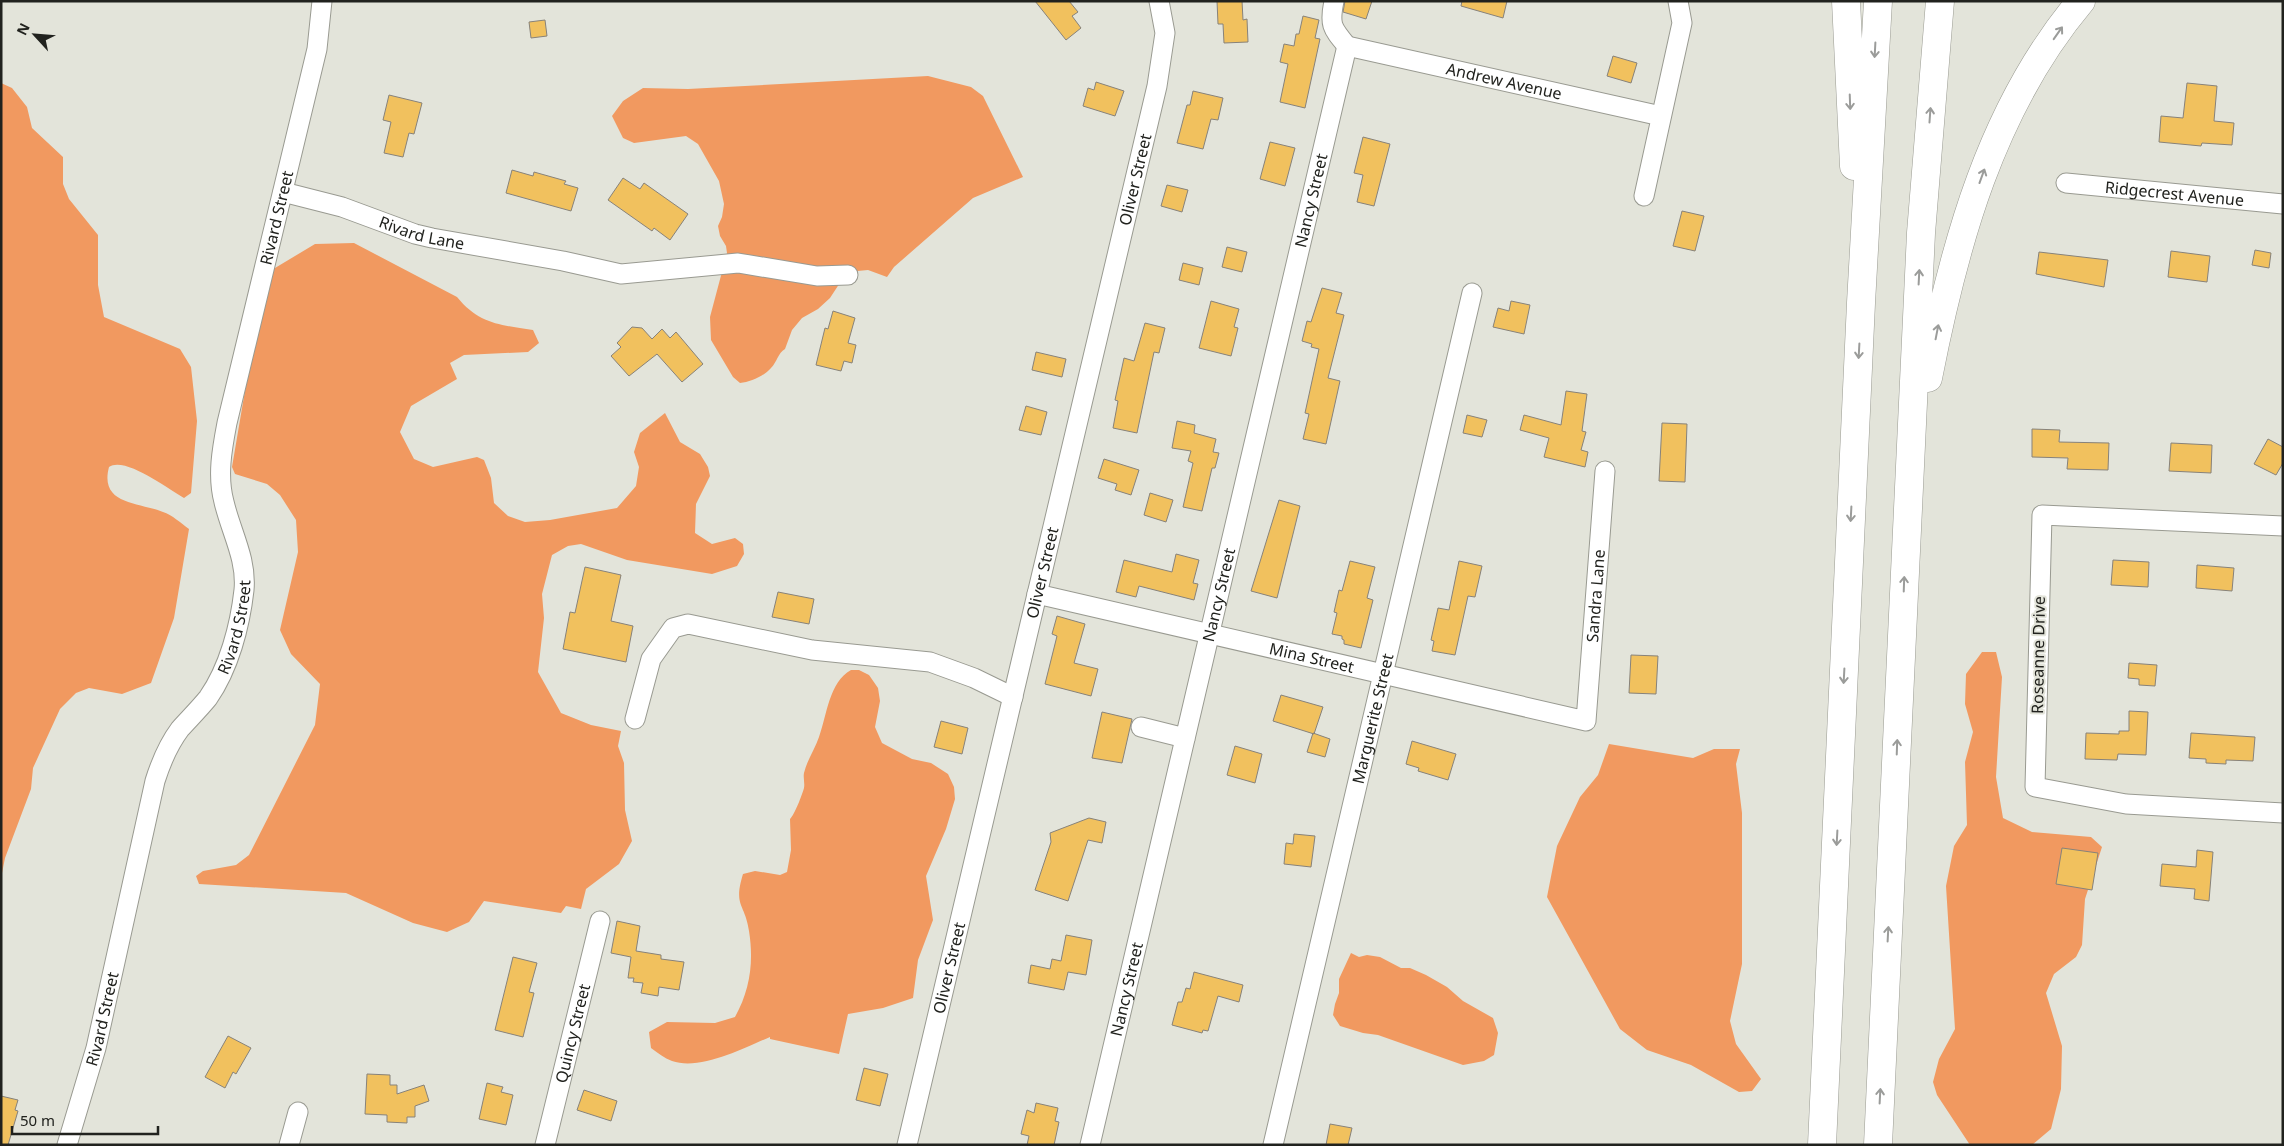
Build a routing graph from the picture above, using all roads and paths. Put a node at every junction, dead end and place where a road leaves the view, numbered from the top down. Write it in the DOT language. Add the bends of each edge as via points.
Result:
graph roads {
  1 [pos="322,1"];
  2 [pos="1159,1"];
  3 [pos="1334,1"];
  4 [pos="1678,1"];
  5 [pos="1846,1"];
  6 [pos="1878,1"];
  7 [pos="1940,1"];
  8 [pos="2081,1"];
  9 [pos="1347,46"];
  10 [pos="1661,116"];
  11 [pos="2066,183"];
  12 [pos="283,192"];
  13 [pos="1644,196"];
  14 [pos="2283,204"];
  15 [pos="848,275"];
  16 [pos="1472,293"];
  17 [pos="1862,303"];
  18 [pos="1605,471"];
  19 [pos="1908,483"];
  20 [pos="2283,526"];
  21 [pos="1037,594"];
  22 [pos="1210,634"];
  23 [pos="1383,674"];
  24 [pos="1013,697"];
  25 [pos="635,719"];
  26 [pos="1586,721"];
  27 [pos="1141,727"];
  28 [pos="1185,738"];
  29 [pos="2283,813"];
  30 [pos="600,921"];
  31 [pos="298,1112"];
  32 [pos="67,1145"];
  33 [pos="290,1145"];
  34 [pos="545,1145"];
  35 [pos="907,1145"];
  36 [pos="1090,1145"];
  37 [pos="1273,1145"];
  38 [pos="1822,1145"];
  39 [pos="1878,1145"];
  1 -- 12 [label="street, Rivard Street" via="317,49"];
  2 -- 21 [label="street, Oliver Street" via="1165,33 1159,77"];
  3 -- 9 [label="street" via="1330,20"];
  4 -- 10 [label="street" via="1682,23"];
  5 -- 17 [label="highway, one-way"];
  6 -- 17 [label="highway, one-way"];
  19 -- 7 [label="highway, one-way" via="1922,224"];
  19 -- 8 [label="highway, one-way" via="1941,313 1969,211 1985,167 2024,84"];
  9 -- 10 [label="street, Andrew Avenue"];
  9 -- 22 [label="street, Nancy Street"];
  10 -- 13 [label="street"];
  11 -- 14 [label="street, Ridgecrest Avenue"];
  12 -- 15 [label="street, Rivard Lane" via="342,206 415,234 620,274 738,263 818,276"];
  12 -- 32 [label="street, Rivard Street" via="221,458 224,502 242,557 244,589 239,617 228,658 218,680 169,746 155,781 96,1048"];
  16 -- 23 [label="street, Marguerite Street"];
  17 -- 38 [label="highway, one-way"];
  18 -- 26 [label="street, Sandra Lane"];
  39 -- 19 [label="highway, one-way"];
  20 -- 29 [label="street, Roseanne Drive" via="2042,514 2035,787 2126,804"];
  21 -- 22 [label="street, Mina Street"];
  21 -- 24 [label="street, Oliver Street"];
  22 -- 23 [label="street, Mina Street"];
  22 -- 28 [label="street, Nancy Street"];
  23 -- 26 [label="street, Mina Street"];
  23 -- 37 [label="street, Marguerite Street"];
  24 -- 25 [label="street" via="930,662 812,650 688,624 673,628 651,659"];
  24 -- 35 [label="street, Oliver Street"];
  27 -- 28 [label="street"];
  28 -- 36 [label="street, Nancy Street"];
  30 -- 34 [label="street, Quincy Street"];
  31 -- 33 [label="street"];
}
